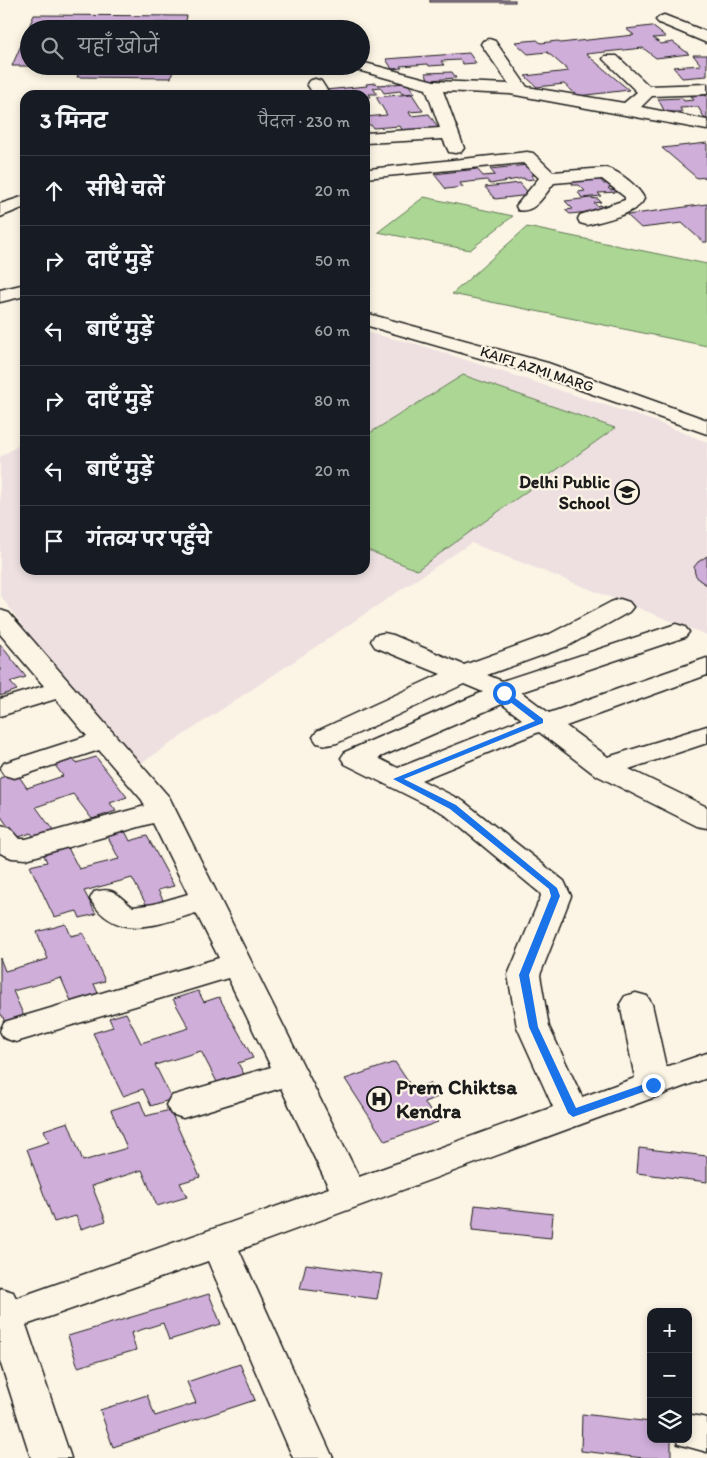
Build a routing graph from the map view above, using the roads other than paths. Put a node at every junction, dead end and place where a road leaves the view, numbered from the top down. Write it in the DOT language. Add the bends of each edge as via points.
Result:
graph roads {
  1 [pos="664,20"];
  2 [pos="707,38"];
  3 [pos="489,44"];
  4 [pos="611,59"];
  5 [pos="370,69"];
  6 [pos="433,86"];
  7 [pos="707,89"];
  8 [pos="522,90"];
  9 [pos="645,91"];
  10 [pos="627,109"];
  11 [pos="695,119"];
  12 [pos="449,132"];
  13 [pos="370,138"];
  14 [pos="518,148"];
  15 [pos="457,154"];
  16 [pos="484,156"];
  17 [pos="370,168"];
  18 [pos="370,169"];
  19 [pos="549,178"];
  20 [pos="20,203"];
  21 [pos="525,206"];
  22 [pos="0,213"];
  23 [pos="20,219"];
  24 [pos="587,219"];
  25 [pos="20,291"];
  26 [pos="0,296"];
  27 [pos="370,304"];
  28 [pos="370,320"];
  29 [pos="707,409"];
  30 [pos="707,426"];
  31 [pos="620,607"];
  32 [pos="0,620"];
  33 [pos="676,632"];
  34 [pos="384,641"];
  35 [pos="707,666"];
  36 [pos="464,674"];
  37 [pos="61,689"];
  38 [pos="502,692"];
  39 [pos="0,708"];
  40 [pos="542,723"];
  41 [pos="707,734"];
  42 [pos="327,737"];
  43 [pos="105,739"];
  44 [pos="604,768"];
  45 [pos="14,769"];
  46 [pos="398,779"];
  47 [pos="162,811"];
  48 [pos="707,819"];
  49 [pos="0,835"];
  50 [pos="105,899"];
  51 [pos="206,899"];
  52 [pos="237,964"];
  53 [pos="636,1004"];
  54 [pos="16,1030"];
  55 [pos="706,1067"];
  56 [pos="291,1074"];
  57 [pos="653,1085"];
  58 [pos="183,1105"];
  59 [pos="573,1113"];
  60 [pos="350,1194"];
  61 [pos="218,1243"];
  62 [pos="2,1312"];
  63 [pos="51,1458"];
  64 [pos="313,1458"];
  1 -- 2 [label="street"];
  3 -- 8 [label="street"];
  4 -- 9 [label="street"];
  5 -- 6 [label="street"];
  6 -- 8 [label="street"];
  6 -- 12 [label="street"];
  7 -- 9 [label="street"];
  8 -- 10 [label="street"];
  9 -- 10 [label="street" via="644,96"];
  10 -- 11 [label="street"];
  12 -- 13 [label="street"];
  12 -- 15 [label="street"];
  14 -- 16 [label="street"];
  15 -- 16 [label="street"];
  15 -- 17 [label="street"];
  16 -- 18 [label="street"];
  16 -- 19 [label="street" via="527,157"];
  19 -- 21 [label="street"];
  19 -- 24 [label="street" via="606,173 635,198 629,206"];
  20 -- 22 [label="street"];
  22 -- 23 [label="street"];
  25 -- 26 [label="street"];
  27 -- 29 [label="street" via="486,334"];
  28 -- 30 [label="street, KAIFI AZMI MARG" via="540,368"];
  31 -- 36 [label="street" via="559,640"];
  32 -- 37 [label="street"];
  33 -- 38 [label="street"];
  34 -- 36 [label="street"];
  35 -- 40 [label="street"];
  36 -- 38 [label="street"];
  36 -- 42 [label="street"];
  37 -- 39 [label="street"];
  37 -- 43 [label="street"];
  38 -- 40 [label="street"];
  38 -- 46 [label="street" via="355,758"];
  40 -- 44 [label="street"];
  40 -- 46 [label="street"];
  41 -- 44 [label="street"];
  43 -- 45 [label="street"];
  43 -- 47 [label="street" via="155,797"];
  44 -- 48 [label="street"];
  46 -- 59 [label="street" via="453,807 553,888 556,896 524,975 534,1027"];
  47 -- 49 [label="street" via="26,849 12,848"];
  47 -- 51 [label="street"];
  50 -- 51 [label="street" via="129,917 151,915"];
  51 -- 52 [label="street"];
  52 -- 54 [label="street"];
  52 -- 56 [label="street"];
  53 -- 57 [label="street"];
  55 -- 57 [label="street"];
  56 -- 58 [label="street"];
  56 -- 60 [label="street"];
  57 -- 59 [label="street"];
  59 -- 60 [label="street"];
  60 -- 61 [label="street"];
  61 -- 62 [label="street" via="33,1308"];
  61 -- 64 [label="street"];
  62 -- 63 [label="street"];
}
